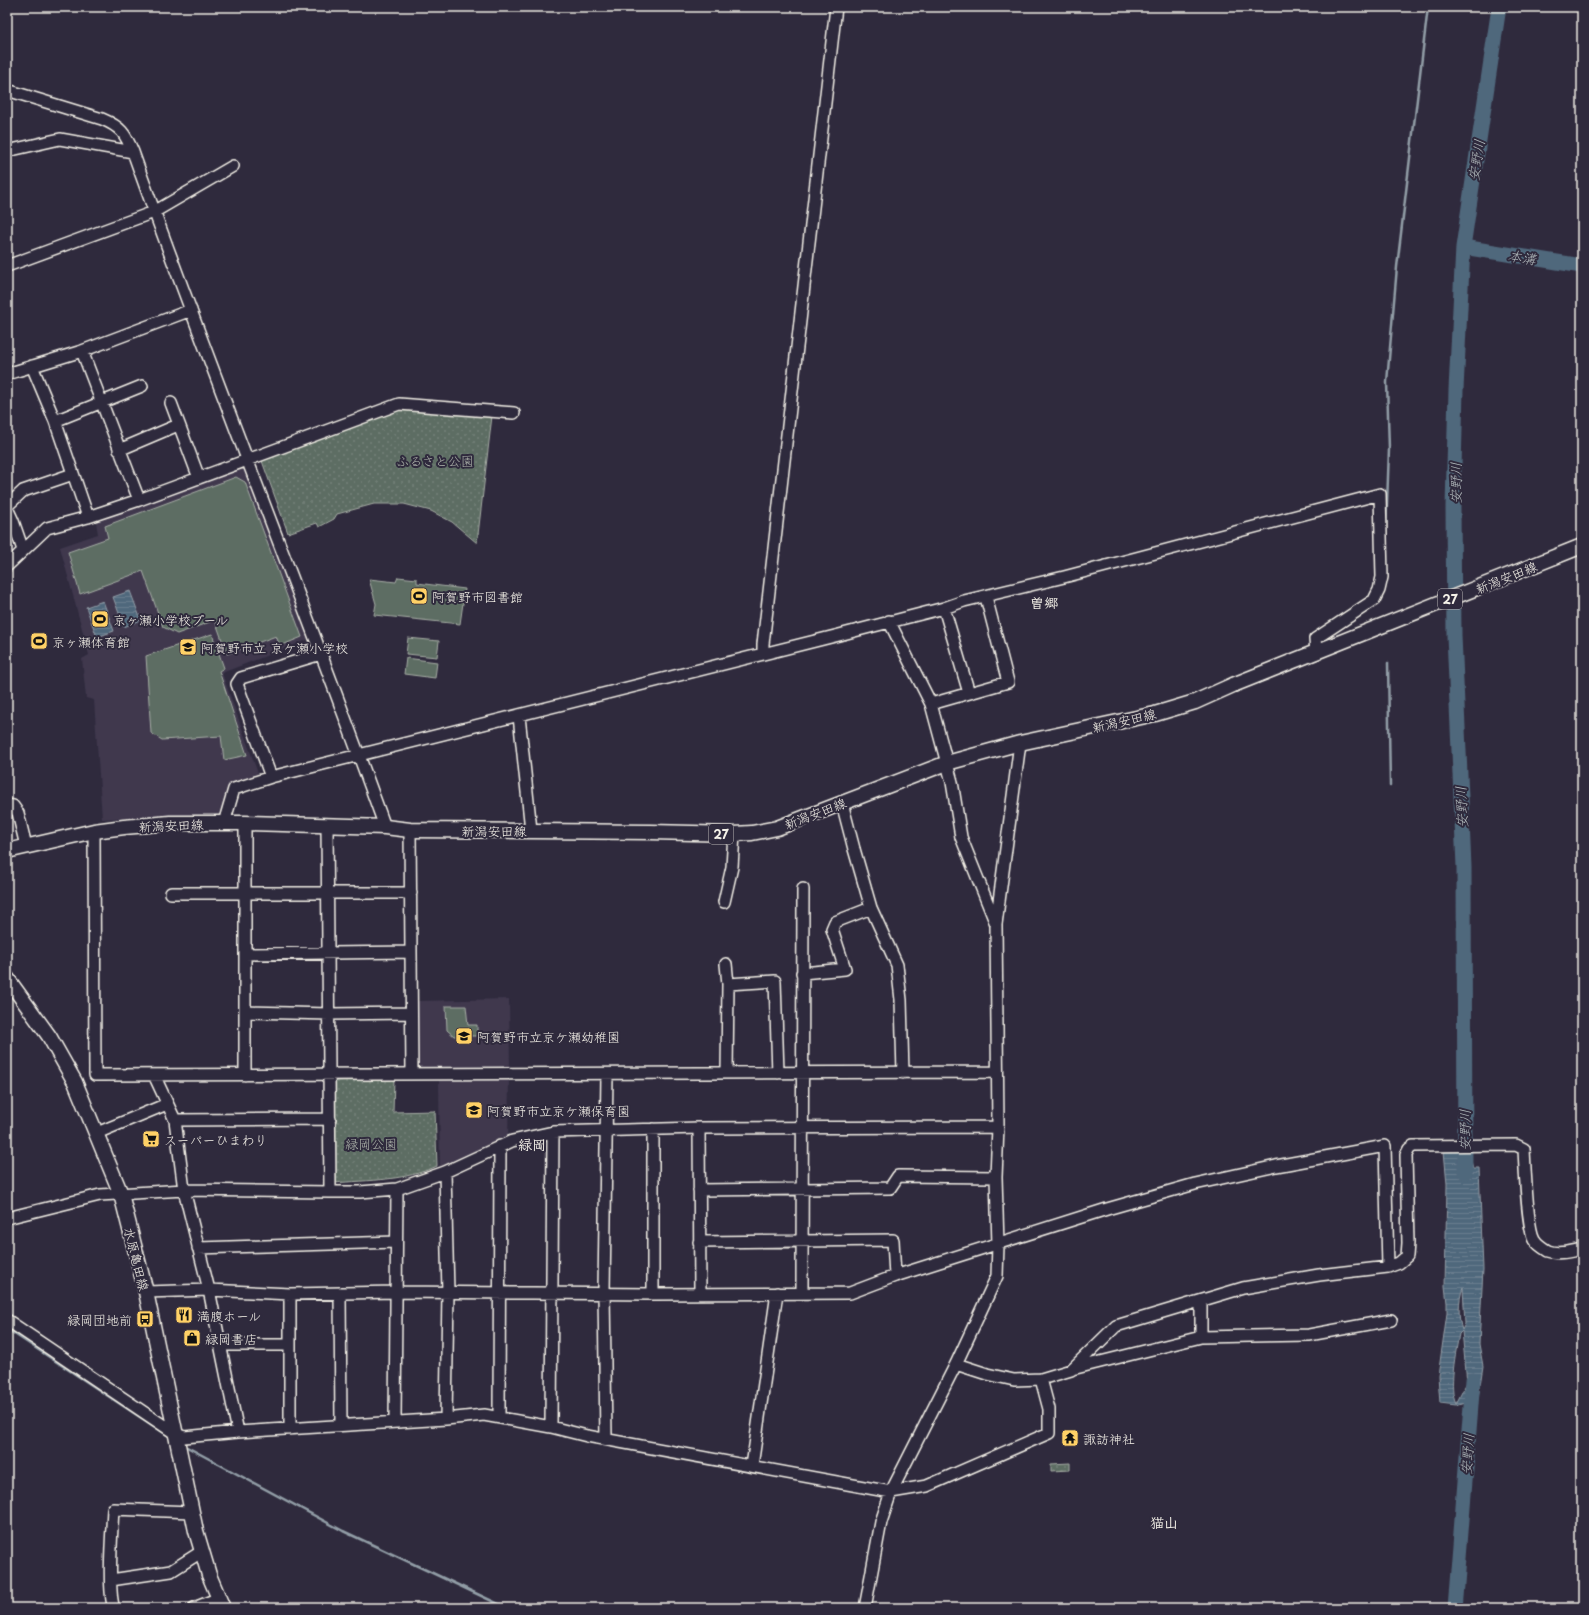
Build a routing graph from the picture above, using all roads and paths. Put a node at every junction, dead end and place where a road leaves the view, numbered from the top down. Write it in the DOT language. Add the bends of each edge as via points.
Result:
graph roads {
  1 [pos="836,7"];
  2 [pos="7,90"];
  3 [pos="7,151"];
  4 [pos="133,152"];
  5 [pos="233,166"];
  6 [pos="154,212"];
  7 [pos="7,266"];
  8 [pos="191,310"];
  9 [pos="82,351"];
  10 [pos="32,366"];
  11 [pos="7,374"];
  12 [pos="142,386"];
  13 [pos="102,403"];
  14 [pos="170,403"];
  15 [pos="514,413"];
  16 [pos="55,421"];
  17 [pos="178,426"];
  18 [pos="119,450"];
  19 [pos="247,459"];
  20 [pos="73,474"];
  21 [pos="199,478"];
  22 [pos="139,500"];
  23 [pos="7,507"];
  24 [pos="88,517"];
  25 [pos="1582,546"];
  26 [pos="23,550"];
  27 [pos="7,566"];
  28 [pos="986,597"];
  29 [pos="944,608"];
  30 [pos="889,621"];
  31 [pos="1316,653"];
  32 [pos="320,654"];
  33 [pos="763,654"];
  34 [pos="969,693"];
  35 [pos="931,704"];
  36 [pos="519,716"];
  37 [pos="1020,743"];
  38 [pos="360,756"];
  39 [pos="947,763"];
  40 [pos="271,777"];
  41 [pos="842,803"];
  42 [pos="7,805"];
  43 [pos="224,823"];
  44 [pos="245,823"];
  45 [pos="327,826"];
  46 [pos="385,827"];
  47 [pos="410,830"];
  48 [pos="531,830"];
  49 [pos="94,831"];
  50 [pos="734,834"];
  51 [pos="26,846"];
  52 [pos="7,851"];
  53 [pos="803,888"];
  54 [pos="328,892"];
  55 [pos="171,893"];
  56 [pos="245,893"];
  57 [pos="411,893"];
  58 [pos="724,902"];
  59 [pos="871,908"];
  60 [pos="996,924"];
  61 [pos="328,952"];
  62 [pos="411,952"];
  63 [pos="245,954"];
  64 [pos="726,964"];
  65 [pos="802,973"];
  66 [pos="7,978"];
  67 [pos="728,984"];
  68 [pos="245,1012"];
  69 [pos="411,1013"];
  70 [pos="329,1014"];
  71 [pos="903,1072"];
  72 [pos="998,1072"];
  73 [pos="727,1073"];
  74 [pos="778,1073"];
  75 [pos="802,1073"];
  76 [pos="330,1074"];
  77 [pos="412,1074"];
  78 [pos="607,1074"];
  79 [pos="154,1075"];
  80 [pos="245,1075"];
  81 [pos="167,1104"];
  82 [pos="330,1119"];
  83 [pos="176,1120"];
  84 [pos="998,1127"];
  85 [pos="698,1128"];
  86 [pos="802,1128"];
  87 [pos="653,1129"];
  88 [pos="606,1130"];
  89 [pos="553,1132"];
  90 [pos="97,1133"];
  91 [pos="500,1146"];
  92 [pos="445,1172"];
  93 [pos="996,1177"];
  94 [pos="397,1189"];
  95 [pos="184,1190"];
  96 [pos="699,1190"];
  97 [pos="802,1190"];
  98 [pos="330,1192"];
  99 [pos="122,1194"];
  100 [pos="7,1218"];
  101 [pos="802,1241"];
  102 [pos="396,1242"];
  103 [pos="700,1242"];
  104 [pos="998,1245"];
  105 [pos="198,1248"];
  106 [pos="1582,1249"];
  107 [pos="1388,1267"];
  108 [pos="894,1276"];
  109 [pos="209,1290"];
  110 [pos="146,1292"];
  111 [pos="396,1292"];
  112 [pos="448,1292"];
  113 [pos="552,1292"];
  114 [pos="604,1292"];
  115 [pos="802,1292"];
  116 [pos="340,1293"];
  117 [pos="500,1293"];
  118 [pos="700,1293"];
  119 [pos="776,1293"];
  120 [pos="290,1294"];
  121 [pos="653,1294"];
  122 [pos="1202,1301"];
  123 [pos="7,1320"];
  124 [pos="1391,1320"];
  125 [pos="1201,1337"];
  126 [pos="220,1345"];
  127 [pos="289,1345"];
  128 [pos="956,1364"];
  129 [pos="1071,1370"];
  130 [pos="1041,1379"];
  131 [pos="499,1417"];
  132 [pos="446,1419"];
  133 [pos="395,1421"];
  134 [pos="341,1425"];
  135 [pos="552,1426"];
  136 [pos="290,1428"];
  137 [pos="238,1432"];
  138 [pos="176,1434"];
  139 [pos="606,1438"];
  140 [pos="752,1466"];
  141 [pos="891,1492"];
  142 [pos="192,1512"];
  143 [pos="201,1552"];
  144 [pos="111,1580"];
  145 [pos="221,1603"];
  146 [pos="114,1608"];
  147 [pos="194,1608"];
  148 [pos="865,1608"];
  1 -- 33 [label="street" via="762,644"];
  2 -- 4 [label="street" via="115,125 123,132"];
  3 -- 4 [label="street" via="60,139"];
  4 -- 6 [label="street"];
  5 -- 6 [label="street"];
  6 -- 7 [label="street"];
  6 -- 8 [label="street"];
  8 -- 9 [label="street"];
  8 -- 19 [label="street"];
  9 -- 10 [label="street"];
  9 -- 13 [label="street"];
  10 -- 11 [label="street"];
  10 -- 16 [label="street"];
  12 -- 13 [label="street"];
  13 -- 16 [label="street"];
  13 -- 18 [label="street"];
  14 -- 17 [label="street"];
  15 -- 19 [label="street" via="399,404"];
  16 -- 20 [label="street"];
  17 -- 18 [label="street"];
  17 -- 21 [label="street"];
  18 -- 22 [label="street"];
  19 -- 21 [label="street"];
  19 -- 32 [label="street"];
  20 -- 23 [label="street" via="22,491"];
  20 -- 24 [label="street"];
  21 -- 22 [label="street"];
  22 -- 24 [label="street"];
  23 -- 26 [label="street"];
  24 -- 26 [label="street" via="47,528"];
  25 -- 31 [label="main road, 新潟安田線 / 27"];
  26 -- 27 [label="street"];
  28 -- 29 [label="street"];
  28 -- 31 [label="street" via="1380,494 1382,577 1379,590 1374,600 1315,639"];
  28 -- 34 [label="street" via="1008,682"];
  29 -- 30 [label="street"];
  29 -- 34 [label="street"];
  30 -- 33 [label="street"];
  30 -- 35 [label="street"];
  31 -- 37 [label="main road, 新潟安田線 / 27" via="1195,702 1162,712"];
  32 -- 38 [label="street"];
  32 -- 40 [label="street" via="241,678 237,684"];
  33 -- 36 [label="street"];
  34 -- 35 [label="street"];
  35 -- 39 [label="street"];
  36 -- 38 [label="street"];
  36 -- 48 [label="street"];
  37 -- 39 [label="main road, 新潟安田線 / 27"];
  37 -- 60 [label="street"];
  38 -- 40 [label="street"];
  38 -- 46 [label="street"];
  39 -- 41 [label="main road, 新潟安田線 / 27"];
  39 -- 60 [label="street" via="961,837"];
  40 -- 43 [label="street" via="234,789"];
  41 -- 50 [label="main road, 新潟安田線 / 27" via="776,828"];
  41 -- 59 [label="street"];
  42 -- 51 [label="street" via="13,806 18,813"];
  43 -- 44 [label="main road, 新潟安田線 / 27"];
  43 -- 49 [label="main road, 新潟安田線 / 27" via="170,823"];
  44 -- 45 [label="main road, 新潟安田線 / 27"];
  44 -- 56 [label="street"];
  45 -- 46 [label="main road, 新潟安田線 / 27"];
  45 -- 54 [label="street"];
  46 -- 47 [label="main road, 新潟安田線 / 27"];
  47 -- 48 [label="main road, 新潟安田線 / 27"];
  47 -- 57 [label="street"];
  48 -- 50 [label="main road, 新潟安田線 / 27"];
  49 -- 51 [label="main road, 新潟安田線 / 27"];
  49 -- 79 [label="street" via="95,1075"];
  50 -- 58 [label="street" via="732,867"];
  51 -- 52 [label="main road, 新潟安田線 / 27"];
  53 -- 65 [label="street"];
  54 -- 56 [label="street"];
  54 -- 57 [label="street"];
  54 -- 61 [label="street"];
  55 -- 56 [label="street"];
  56 -- 63 [label="street"];
  57 -- 62 [label="street"];
  59 -- 65 [label="street" via="835,922 832,929 845,969"];
  59 -- 71 [label="street" via="897,965 901,1000"];
  60 -- 72 [label="street"];
  61 -- 62 [label="street"];
  61 -- 63 [label="street"];
  61 -- 70 [label="street"];
  62 -- 69 [label="street"];
  63 -- 68 [label="street"];
  64 -- 67 [label="street"];
  65 -- 75 [label="street"];
  66 -- 90 [label="main road, 水原亀田線" via="35,1015 63,1060"];
  67 -- 73 [label="street"];
  67 -- 74 [label="street" via="775,982"];
  68 -- 70 [label="street"];
  68 -- 80 [label="street"];
  69 -- 70 [label="street"];
  69 -- 77 [label="street"];
  70 -- 76 [label="street"];
  71 -- 72 [label="street"];
  71 -- 75 [label="street"];
  72 -- 84 [label="street"];
  73 -- 74 [label="street"];
  73 -- 78 [label="street"];
  74 -- 75 [label="street"];
  75 -- 86 [label="street"];
  76 -- 77 [label="street"];
  76 -- 80 [label="street"];
  76 -- 82 [label="street"];
  77 -- 78 [label="street"];
  78 -- 88 [label="street"];
  79 -- 80 [label="street"];
  79 -- 81 [label="street"];
  81 -- 83 [label="street"];
  81 -- 90 [label="street"];
  82 -- 83 [label="street"];
  82 -- 98 [label="street"];
  83 -- 95 [label="street"];
  84 -- 86 [label="street"];
  84 -- 93 [label="street"];
  85 -- 86 [label="street"];
  85 -- 87 [label="street"];
  85 -- 96 [label="street"];
  86 -- 97 [label="street"];
  87 -- 88 [label="street"];
  87 -- 121 [label="street"];
  88 -- 89 [label="street"];
  88 -- 114 [label="street"];
  89 -- 91 [label="street"];
  89 -- 113 [label="street"];
  90 -- 99 [label="main road, 水原亀田線"];
  91 -- 92 [label="street"];
  91 -- 117 [label="street"];
  92 -- 94 [label="street"];
  92 -- 112 [label="street"];
  93 -- 97 [label="street" via="898,1176 890,1188"];
  93 -- 104 [label="street"];
  94 -- 98 [label="street"];
  94 -- 102 [label="street"];
  95 -- 98 [label="street"];
  95 -- 99 [label="street"];
  95 -- 105 [label="street"];
  96 -- 97 [label="street"];
  96 -- 103 [label="street"];
  97 -- 101 [label="street"];
  99 -- 100 [label="street" via="100,1195"];
  99 -- 110 [label="main road, 水原亀田線"];
  101 -- 103 [label="street"];
  101 -- 108 [label="street" via="893,1240"];
  101 -- 115 [label="street"];
  102 -- 105 [label="street"];
  102 -- 111 [label="street"];
  103 -- 118 [label="street"];
  104 -- 107 [label="street" via="1107,1209 1195,1184 1385,1146"];
  104 -- 108 [label="street"];
  104 -- 128 [label="street" via="997,1276"];
  105 -- 109 [label="street"];
  106 -- 107 [label="street" via="1558,1253 1548,1251 1533,1238 1524,1149 1516,1145 1413,1146 1408,1149 1406,1155 1407,1256 1399,1263"];
  107 -- 122 [label="street" via="1243,1288"];
  108 -- 115 [label="street" via="850,1293"];
  109 -- 110 [label="street"];
  109 -- 120 [label="street"];
  109 -- 126 [label="street"];
  110 -- 138 [label="main road, 水原亀田線"];
  111 -- 112 [label="street"];
  111 -- 116 [label="street"];
  111 -- 133 [label="street"];
  112 -- 117 [label="street"];
  112 -- 132 [label="street"];
  113 -- 114 [label="street"];
  113 -- 117 [label="street"];
  113 -- 135 [label="street"];
  114 -- 121 [label="street"];
  114 -- 139 [label="street"];
  115 -- 119 [label="street"];
  116 -- 120 [label="street"];
  116 -- 134 [label="street"];
  117 -- 131 [label="street"];
  118 -- 119 [label="street"];
  118 -- 121 [label="street"];
  119 -- 140 [label="street"];
  120 -- 127 [label="street"];
  122 -- 125 [label="street"];
  122 -- 129 [label="street" via="1116,1326"];
  123 -- 138 [label="street"];
  124 -- 125 [label="street" via="1309,1335"];
  125 -- 129 [label="street"];
  126 -- 127 [label="street"];
  126 -- 137 [label="street"];
  127 -- 136 [label="street"];
  128 -- 130 [label="street" via="1014,1380"];
  128 -- 141 [label="street"];
  129 -- 130 [label="street"];
  130 -- 141 [label="street" via="1050,1409 1049,1433 927,1486"];
  131 -- 132 [label="street" via="484,1415"];
  131 -- 135 [label="street"];
  132 -- 133 [label="street"];
  133 -- 134 [label="street"];
  134 -- 136 [label="street"];
  135 -- 139 [label="street"];
  136 -- 137 [label="street"];
  137 -- 138 [label="street" via="184,1437"];
  138 -- 142 [label="main road, 水原亀田線"];
  139 -- 140 [label="street"];
  140 -- 141 [label="street"];
  141 -- 148 [label="street" via="881,1522"];
  142 -- 143 [label="main road, 水原亀田線"];
  142 -- 144 [label="street" via="113,1509"];
  143 -- 144 [label="street" via="171,1571"];
  143 -- 145 [label="main road, 水原亀田線"];
  144 -- 146 [label="street"];
  145 -- 147 [label="street"];
}
